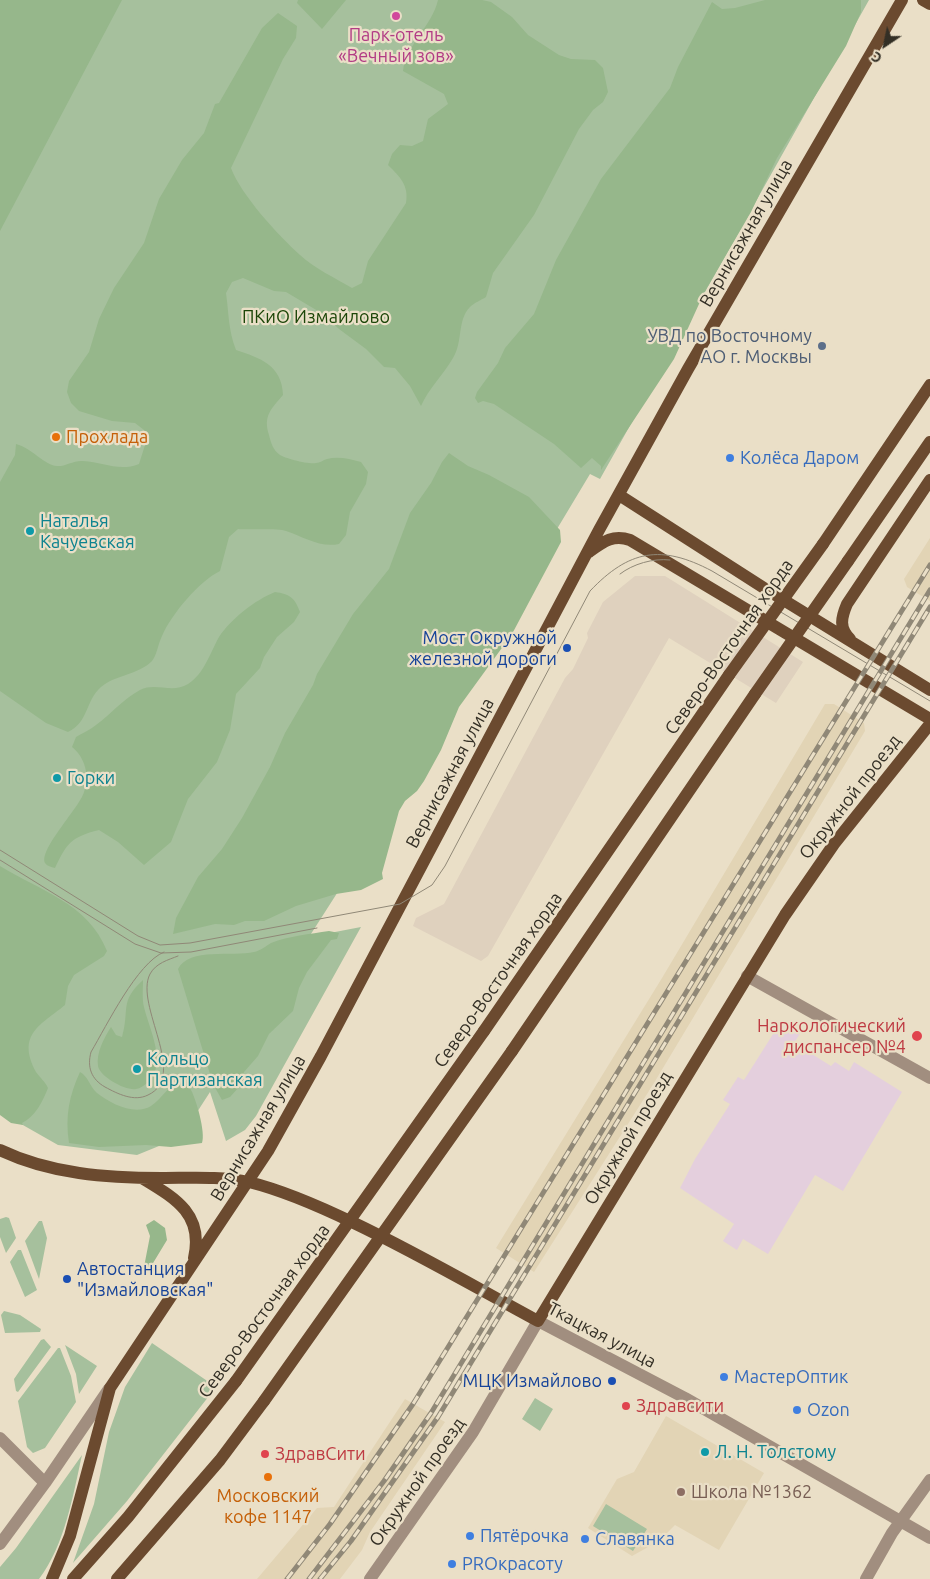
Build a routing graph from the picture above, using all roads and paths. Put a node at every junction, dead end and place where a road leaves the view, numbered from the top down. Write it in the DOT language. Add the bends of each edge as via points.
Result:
graph roads {
  1 [pos="902,0"];
  2 [pos="923,0"];
  3 [pos="930,4"];
  4 [pos="930,385"];
  5 [pos="930,442"];
  6 [pos="930,480"];
  7 [pos="619,495"];
  8 [pos="587,554"];
  9 [pos="856,645"];
  10 [pos="930,690"];
  11 [pos="930,719"];
  12 [pos="930,724"];
  13 [pos="747,976"];
  14 [pos="930,1078"];
  15 [pos="0,1150"];
  16 [pos="142,1178"];
  17 [pos="248,1182"];
  18 [pos="194,1262"];
  19 [pos="538,1321"];
  20 [pos="110,1388"];
  21 [pos="0,1438"];
  22 [pos="930,1480"];
  23 [pos="45,1483"];
  24 [pos="901,1521"];
  25 [pos="930,1538"];
  26 [pos="0,1544"];
  27 [pos="52,1579"];
  28 [pos="73,1579"];
  29 [pos="117,1579"];
  30 [pos="370,1579"];
  31 [pos="866,1579"];
  1 -- 7 [label="main road, Вернисажная улица" via="700,346"];
  2 -- 3 [label="main road"];
  4 -- 28 [label="main road, Северо-Восточная хорда, bridge" via="824,544 729,675 484,1031 236,1382 128,1518"];
  5 -- 29 [label="main road, bridge" via="512,1051 264,1401 220,1460"];
  6 -- 9 [label="main road" via="844,611 842,626"];
  7 -- 8 [label="main road, Вернисажная улица"];
  7 -- 9 [label="main road"];
  8 -- 11 [label="main road" via="612,537 630,540"];
  8 -- 17 [label="main road, Вернисажная улица" via="321,1056"];
  9 -- 10 [label="main road"];
  12 -- 13 [label="main road, Окружной проезд" via="834,844"];
  13 -- 14 [label="street"];
  13 -- 19 [label="main road, Окружной проезд"];
  15 -- 16 [label="main road, Ткацкая улица" via="30,1164 64,1171"];
  16 -- 17 [label="main road, Ткацкая улица"];
  16 -- 18 [label="main road" via="172,1197 187,1212 196,1233"];
  17 -- 18 [label="main road, Вернисажная улица"];
  17 -- 19 [label="main road, Ткацкая улица" via="326,1210 386,1238"];
  18 -- 20 [label="main road, Вернисажная улица"];
  19 -- 24 [label="street, Ткацкая улица" via="685,1398"];
  19 -- 30 [label="street, Окружной проезд" via="473,1432"];
  20 -- 23 [label="street, Вернисажная улица"];
  20 -- 27 [label="main road" via="78,1510"];
  21 -- 23 [label="street"];
  22 -- 24 [label="street"];
  23 -- 26 [label="street, Вернисажная улица"];
  24 -- 25 [label="street, Ткацкая улица"];
  24 -- 31 [label="street"];
}
